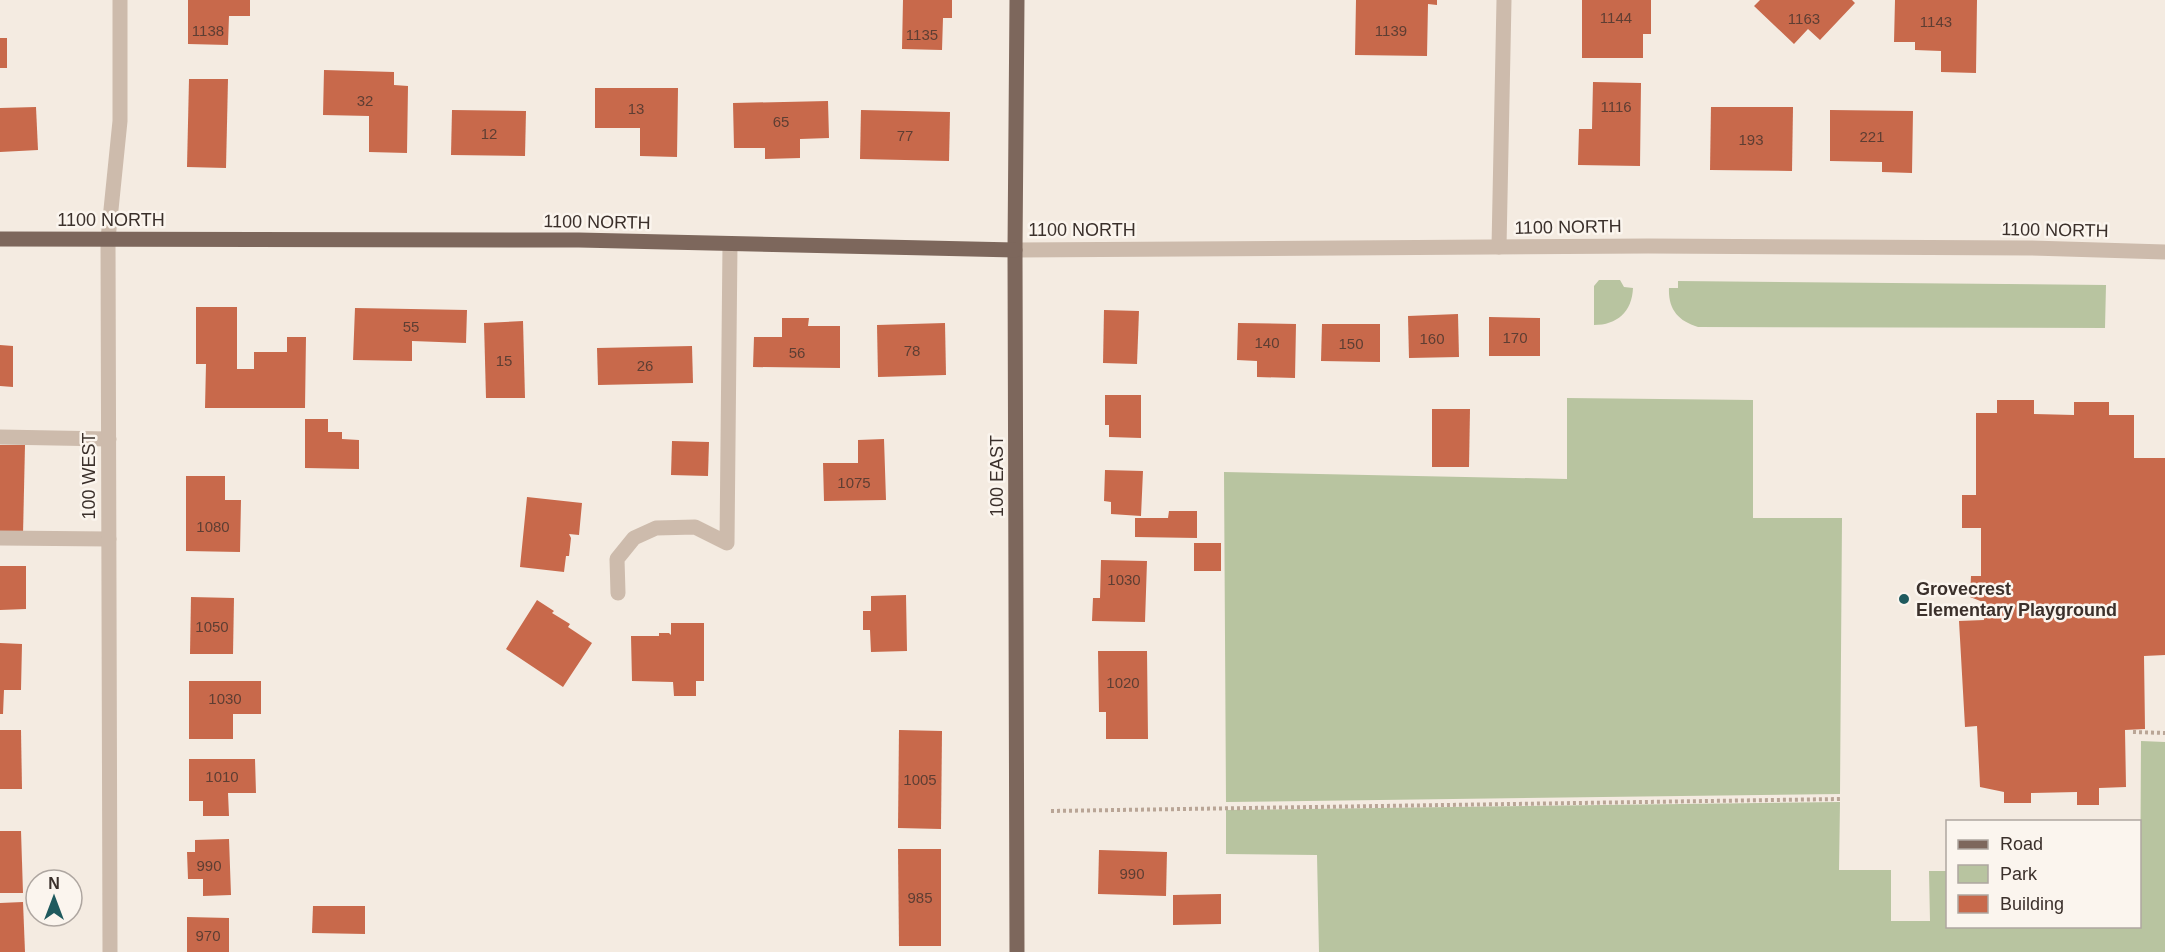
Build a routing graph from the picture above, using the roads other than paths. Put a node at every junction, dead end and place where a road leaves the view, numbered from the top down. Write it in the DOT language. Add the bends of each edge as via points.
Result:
graph roads {
  1 [pos="120,0"];
  2 [pos="1017,0"];
  3 [pos="1504,0"];
  4 [pos="0,239"];
  5 [pos="108,239"];
  6 [pos="730,244"];
  7 [pos="1498,247"];
  8 [pos="1015,250"];
  9 [pos="2165,252"];
  10 [pos="0,437"];
  11 [pos="109,439"];
  12 [pos="0,538"];
  13 [pos="109,539"];
  14 [pos="618,593"];
  15 [pos="110,952"];
  16 [pos="1017,952"];
  1 -- 5 [label="street, 100 WEST" via="120,121"];
  2 -- 8 [label="main road, 100 EAST"];
  3 -- 7 [label="street"];
  4 -- 5 [label="main road, 1100 NORTH"];
  5 -- 6 [label="main road, 1100 NORTH"];
  5 -- 11 [label="street, 100 WEST"];
  6 -- 8 [label="main road, 1100 NORTH"];
  6 -- 14 [label="street" via="727,543 695,527 656,528 634,538 617,560"];
  7 -- 8 [label="street, 1100 NORTH"];
  7 -- 9 [label="street, 1100 NORTH"];
  8 -- 16 [label="main road, 100 EAST"];
  10 -- 11 [label="street"];
  11 -- 13 [label="street, 100 WEST"];
  12 -- 13 [label="street"];
  13 -- 15 [label="street, 100 WEST"];
}
